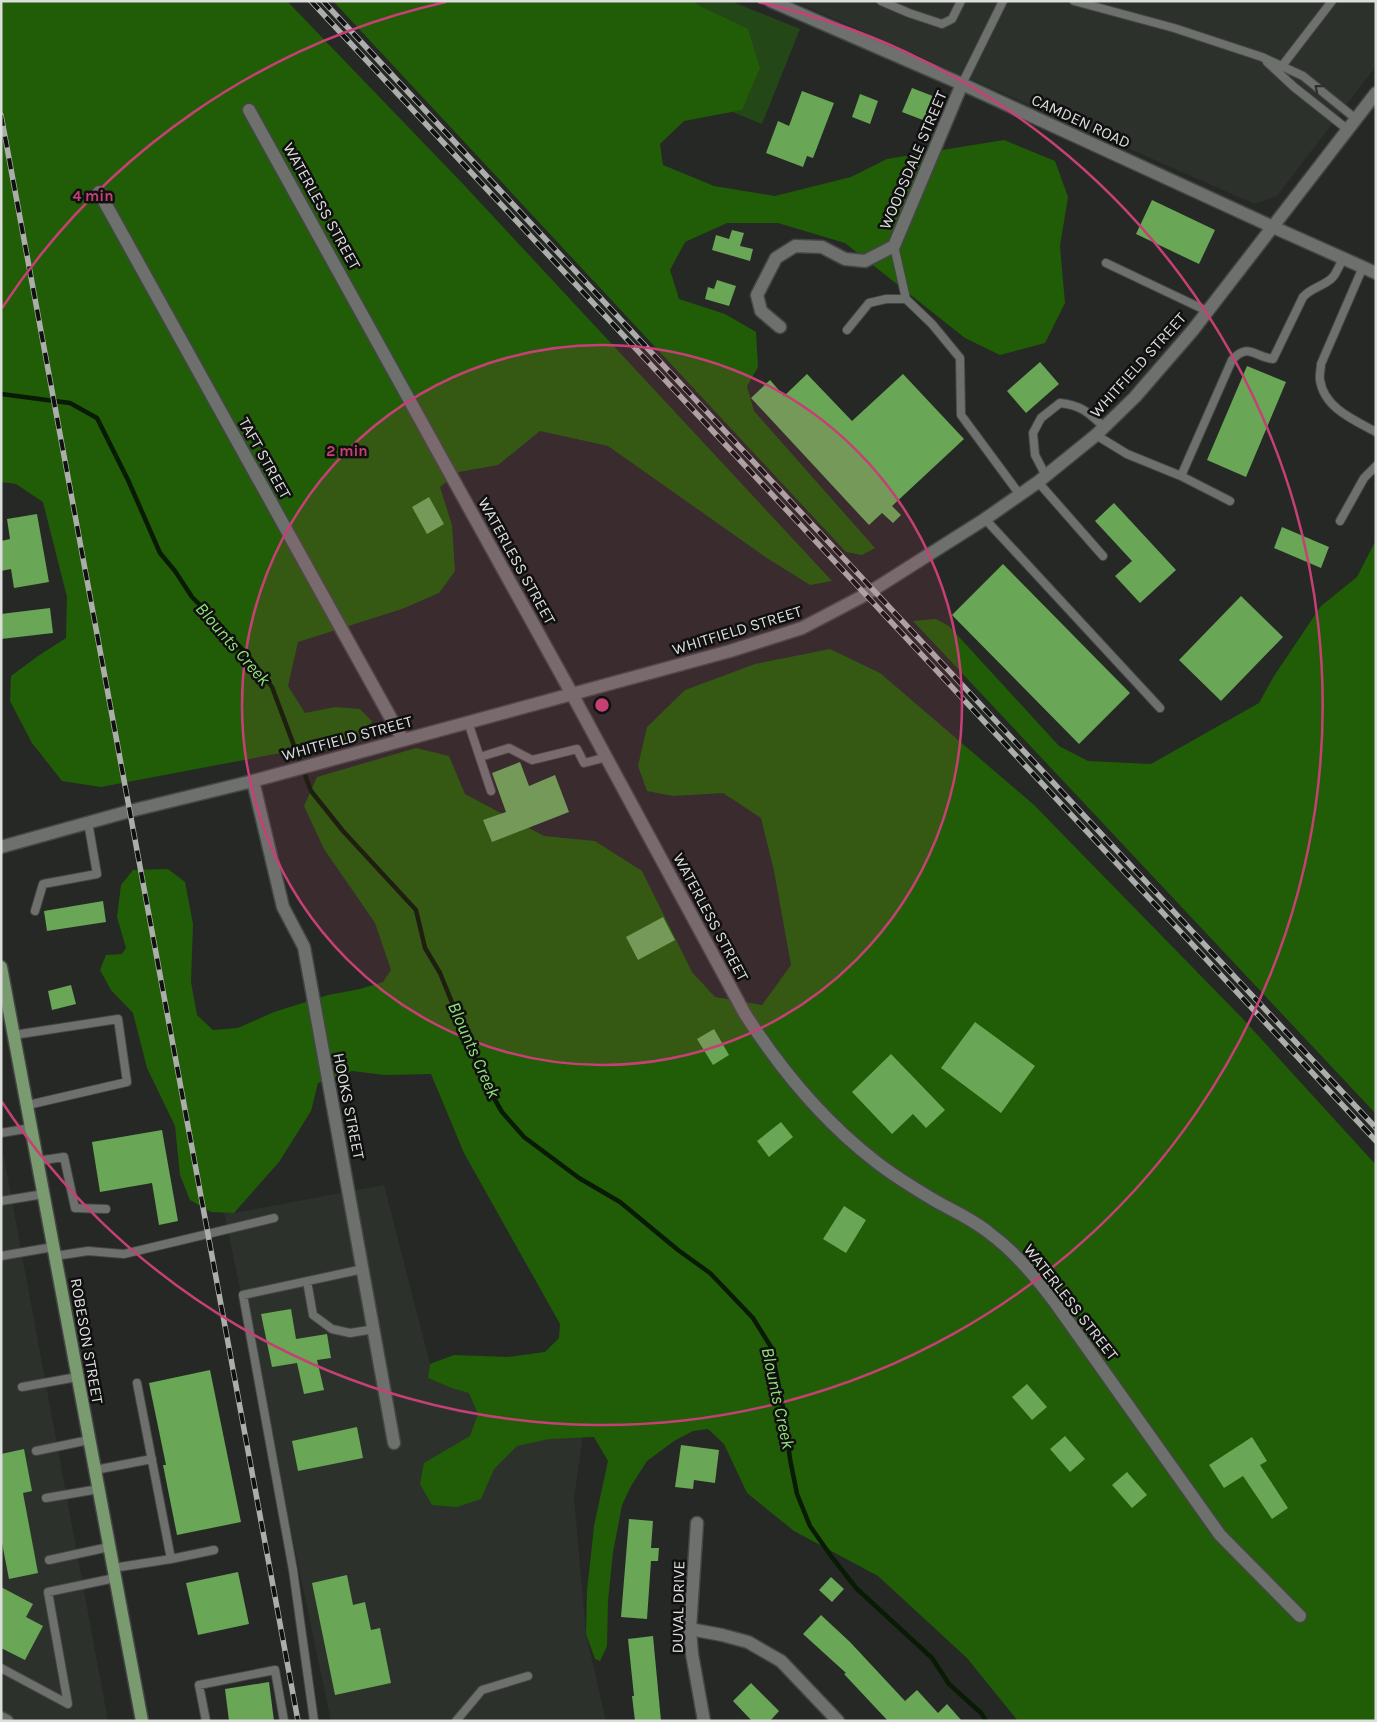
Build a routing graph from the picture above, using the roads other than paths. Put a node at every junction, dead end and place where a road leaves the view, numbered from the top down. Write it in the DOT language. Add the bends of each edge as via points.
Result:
graph roads {
  1 [pos="771,1"];
  2 [pos="881,1"];
  3 [pos="961,1"];
  4 [pos="1003,1"];
  5 [pos="1074,1"];
  6 [pos="1332,1"];
  7 [pos="1262,57"];
  8 [pos="1282,66"];
  9 [pos="962,84"];
  10 [pos="1376,93"];
  11 [pos="250,110"];
  12 [pos="1356,119"];
  13 [pos="1347,130"];
  14 [pos="99,192"];
  15 [pos="1273,227"];
  16 [pos="894,246"];
  17 [pos="1343,258"];
  18 [pos="1106,263"];
  19 [pos="1363,268"];
  20 [pos="1376,273"];
  21 [pos="906,299"];
  22 [pos="1208,311"];
  23 [pos="780,327"];
  24 [pos="847,330"];
  25 [pos="1100,431"];
  26 [pos="1376,432"];
  27 [pos="1376,466"];
  28 [pos="1181,476"];
  29 [pos="1042,479"];
  30 [pos="1020,495"];
  31 [pos="1230,501"];
  32 [pos="985,519"];
  33 [pos="1340,521"];
  34 [pos="1103,556"];
  35 [pos="572,694"];
  36 [pos="1160,708"];
  37 [pos="468,722"];
  38 [pos="403,740"];
  39 [pos="480,757"];
  40 [pos="606,757"];
  41 [pos="253,781"];
  42 [pos="491,792"];
  43 [pos="88,822"];
  44 [pos="1,846"];
  45 [pos="35,911"];
  46 [pos="1,967"];
  47 [pos="14,1035"];
  48 [pos="28,1105"];
  49 [pos="31,1128"];
  50 [pos="1,1133"];
  51 [pos="38,1161"];
  52 [pos="44,1194"];
  53 [pos="1,1201"];
  54 [pos="106,1209"];
  55 [pos="274,1218"];
  56 [pos="54,1252"];
  57 [pos="1,1256"];
  58 [pos="363,1269"];
  59 [pos="307,1281"];
  60 [pos="374,1329"];
  61 [pos="78,1377"];
  62 [pos="137,1384"];
  63 [pos="22,1387"];
  64 [pos="89,1440"];
  65 [pos="394,1443"];
  66 [pos="36,1452"];
  67 [pos="152,1459"];
  68 [pos="95,1470"];
  69 [pos="99,1489"];
  70 [pos="46,1498"];
  71 [pos="697,1523"];
  72 [pos="109,1546"];
  73 [pos="214,1550"];
  74 [pos="171,1558"];
  75 [pos="49,1560"];
  76 [pos="114,1573"];
  77 [pos="1300,1616"];
  78 [pos="690,1629"];
  79 [pos="1,1668"];
  80 [pos="528,1676"];
  81 [pos="1,1718"];
  82 [pos="7,1721"];
  83 [pos="142,1721"];
  84 [pos="206,1721"];
  85 [pos="284,1721"];
  86 [pos="314,1721"];
  87 [pos="456,1721"];
  88 [pos="704,1721"];
  89 [pos="838,1721"];
  1 -- 9 [label="street, CAMDEN ROAD"];
  2 -- 3 [label="lane" via="942,24 952,20"];
  4 -- 9 [label="lane"];
  5 -- 7 [label="lane" via="1174,28"];
  6 -- 8 [label="lane"];
  7 -- 8 [label="lane"];
  7 -- 13 [label="lane"];
  12 -- 8 [label="lane, one-way" via="1304,76"];
  9 -- 15 [label="street, CAMDEN ROAD"];
  9 -- 16 [label="street, WOODSDALE STREET"];
  10 -- 12 [label="street, WHITFIELD STREET"];
  11 -- 35 [label="street, WATERLESS STREET"];
  12 -- 13 [label="street, WHITFIELD STREET"];
  13 -- 15 [label="street, WHITFIELD STREET"];
  14 -- 38 [label="street, TAFT STREET"];
  15 -- 17 [label="street, CAMDEN ROAD"];
  15 -- 22 [label="street, WHITFIELD STREET"];
  16 -- 21 [label="lane"];
  16 -- 23 [label="street, WOODSDALE STREET" via="865,261 845,259 822,247 795,246 776,258 757,295 761,311"];
  17 -- 19 [label="street, CAMDEN ROAD"];
  17 -- 28 [label="lane" via="1334,276 1303,297 1274,359 1248,350 1232,360"];
  18 -- 22 [label="lane"];
  19 -- 20 [label="street, CAMDEN ROAD"];
  19 -- 26 [label="lane" via="1321,364 1319,378 1336,409"];
  21 -- 24 [label="lane" via="869,302"];
  21 -- 30 [label="lane" via="960,358 961,415"];
  22 -- 25 [label="street, WHITFIELD STREET" via="1135,397"];
  25 -- 28 [label="lane" via="1127,454"];
  25 -- 29 [label="street, WHITFIELD STREET"];
  25 -- 29 [label="lane" via="1094,417 1075,405 1060,403 1041,418 1033,432"];
  27 -- 33 [label="lane" via="1364,478"];
  28 -- 31 [label="lane"];
  29 -- 30 [label="street, WHITFIELD STREET"];
  29 -- 34 [label="lane"];
  30 -- 32 [label="street, WHITFIELD STREET"];
  32 -- 35 [label="street, WHITFIELD STREET" via="865,595 802,628"];
  32 -- 36 [label="lane"];
  35 -- 37 [label="street, WHITFIELD STREET"];
  35 -- 40 [label="street, WATERLESS STREET"];
  37 -- 38 [label="street, WHITFIELD STREET"];
  37 -- 39 [label="lane"];
  38 -- 41 [label="street, WHITFIELD STREET"];
  39 -- 40 [label="lane" via="509,748 532,760 577,749 584,762"];
  39 -- 42 [label="lane"];
  40 -- 77 [label="street, WATERLESS STREET" via="745,1014 790,1079 817,1110 876,1162 988,1231 1028,1268 1220,1535"];
  41 -- 43 [label="street, WHITFIELD STREET"];
  41 -- 58 [label="street, HOOKS STREET" via="283,907 304,947"];
  43 -- 44 [label="street, WHITFIELD STREET"];
  43 -- 45 [label="lane" via="97,874 44,884"];
  46 -- 47 [label="main road, ROBESON STREET"];
  47 -- 48 [label="main road, ROBESON STREET"];
  47 -- 48 [label="lane" via="118,1019 127,1082"];
  48 -- 49 [label="main road, ROBESON STREET"];
  49 -- 50 [label="lane"];
  49 -- 51 [label="main road, ROBESON STREET"];
  51 -- 52 [label="main road, ROBESON STREET"];
  51 -- 54 [label="lane" via="64,1157 75,1208"];
  52 -- 53 [label="lane"];
  52 -- 56 [label="main road, ROBESON STREET"];
  55 -- 56 [label="lane" via="124,1254"];
  56 -- 57 [label="lane"];
  56 -- 61 [label="main road, ROBESON STREET"];
  58 -- 59 [label="lane"];
  58 -- 60 [label="street, HOOKS STREET"];
  59 -- 60 [label="lane" via="313,1315 332,1329 350,1334"];
  59 -- 86 [label="lane" via="244,1295 293,1570"];
  60 -- 65 [label="street, HOOKS STREET"];
  61 -- 63 [label="lane"];
  61 -- 64 [label="main road, ROBESON STREET"];
  62 -- 67 [label="lane"];
  64 -- 66 [label="lane"];
  64 -- 68 [label="main road, ROBESON STREET"];
  67 -- 68 [label="lane"];
  67 -- 74 [label="lane"];
  68 -- 69 [label="main road, ROBESON STREET"];
  69 -- 70 [label="lane"];
  69 -- 72 [label="main road, ROBESON STREET"];
  71 -- 78 [label="street, DUVAL DRIVE"];
  72 -- 75 [label="lane"];
  72 -- 76 [label="main road, ROBESON STREET"];
  73 -- 74 [label="lane"];
  74 -- 76 [label="lane"];
  76 -- 79 [label="lane" via="48,1592 68,1704"];
  76 -- 83 [label="main road, ROBESON STREET"];
  78 -- 88 [label="street, DUVAL DRIVE"];
  78 -- 89 [label="street" via="748,1642 782,1661"];
  80 -- 87 [label="lane" via="482,1690"];
  81 -- 82 [label="street"];
  84 -- 85 [label="lane" via="199,1685 275,1670"];
}
